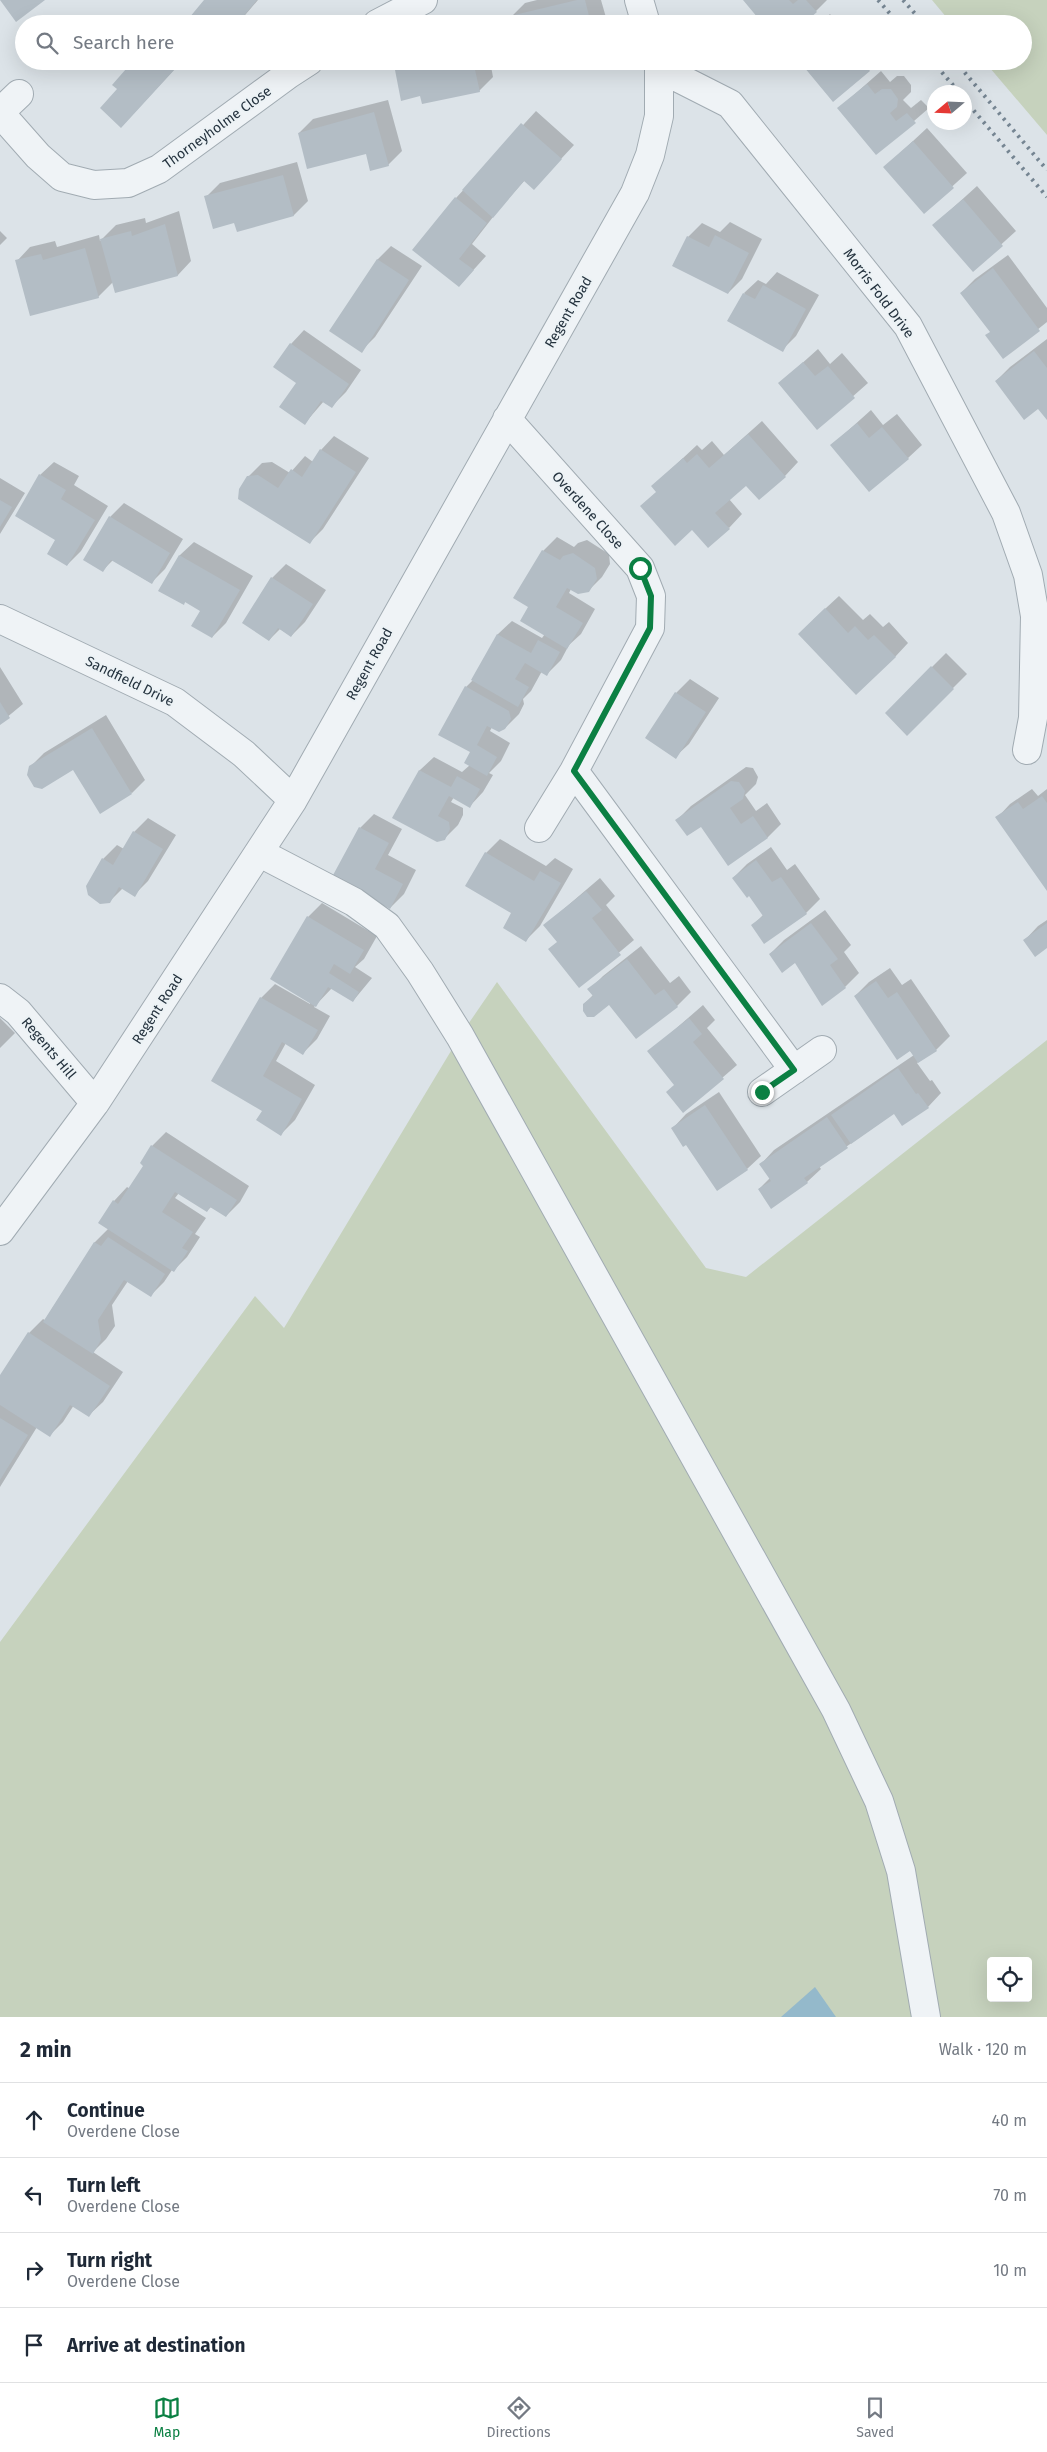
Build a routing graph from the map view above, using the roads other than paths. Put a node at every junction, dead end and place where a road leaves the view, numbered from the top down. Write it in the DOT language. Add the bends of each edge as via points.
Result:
graph roads {
  1 [pos="423,0"];
  2 [pos="639,0"];
  3 [pos="394,15"];
  4 [pos="643,15"];
  5 [pos="295,70"];
  6 [pos="658,70"];
  7 [pos="667,70"];
  8 [pos="6,106"];
  9 [pos="507,419"];
  10 [pos="0,619"];
  11 [pos="1027,750"];
  12 [pos="574,771"];
  13 [pos="293,800"];
  14 [pos="540,828"];
  15 [pos="260,853"];
  16 [pos="0,998"];
  17 [pos="822,1050"];
  18 [pos="794,1070"];
  19 [pos="762,1092"];
  20 [pos="95,1103"];
  21 [pos="0,1231"];
  22 [pos="926,2017"];
  1 -- 3 [label="street"];
  2 -- 4 [label="street"];
  5 -- 8 [label="street, Thorneyholme Close" via="159,169 128,183 94,185 62,178 38,156"];
  6 -- 9 [label="street, Regent Road" via="659,116 650,156 636,193"];
  7 -- 11 [label="street, Morris Fold Drive" via="730,104 908,326 1006,512 1028,575 1035,616 1033,718"];
  9 -- 12 [label="street, Overdene Close" via="640,568 651,596 650,628"];
  9 -- 13 [label="street, Regent Road"];
  10 -- 13 [label="street, Sandfield Drive" via="175,702 244,754"];
  12 -- 14 [label="street, Overdene Close"];
  12 -- 18 [label="street"];
  13 -- 15 [label="street, Regent Road"];
  15 -- 20 [label="street, Regent Road"];
  15 -- 22 [label="street" via="354,902 387,926 460,1036 836,1710 879,1801 901,1870"];
  16 -- 20 [label="street, Regents Hill" via="18,1012"];
  17 -- 18 [label="street"];
  18 -- 19 [label="street"];
  20 -- 21 [label="street, Regent Road"];
}
